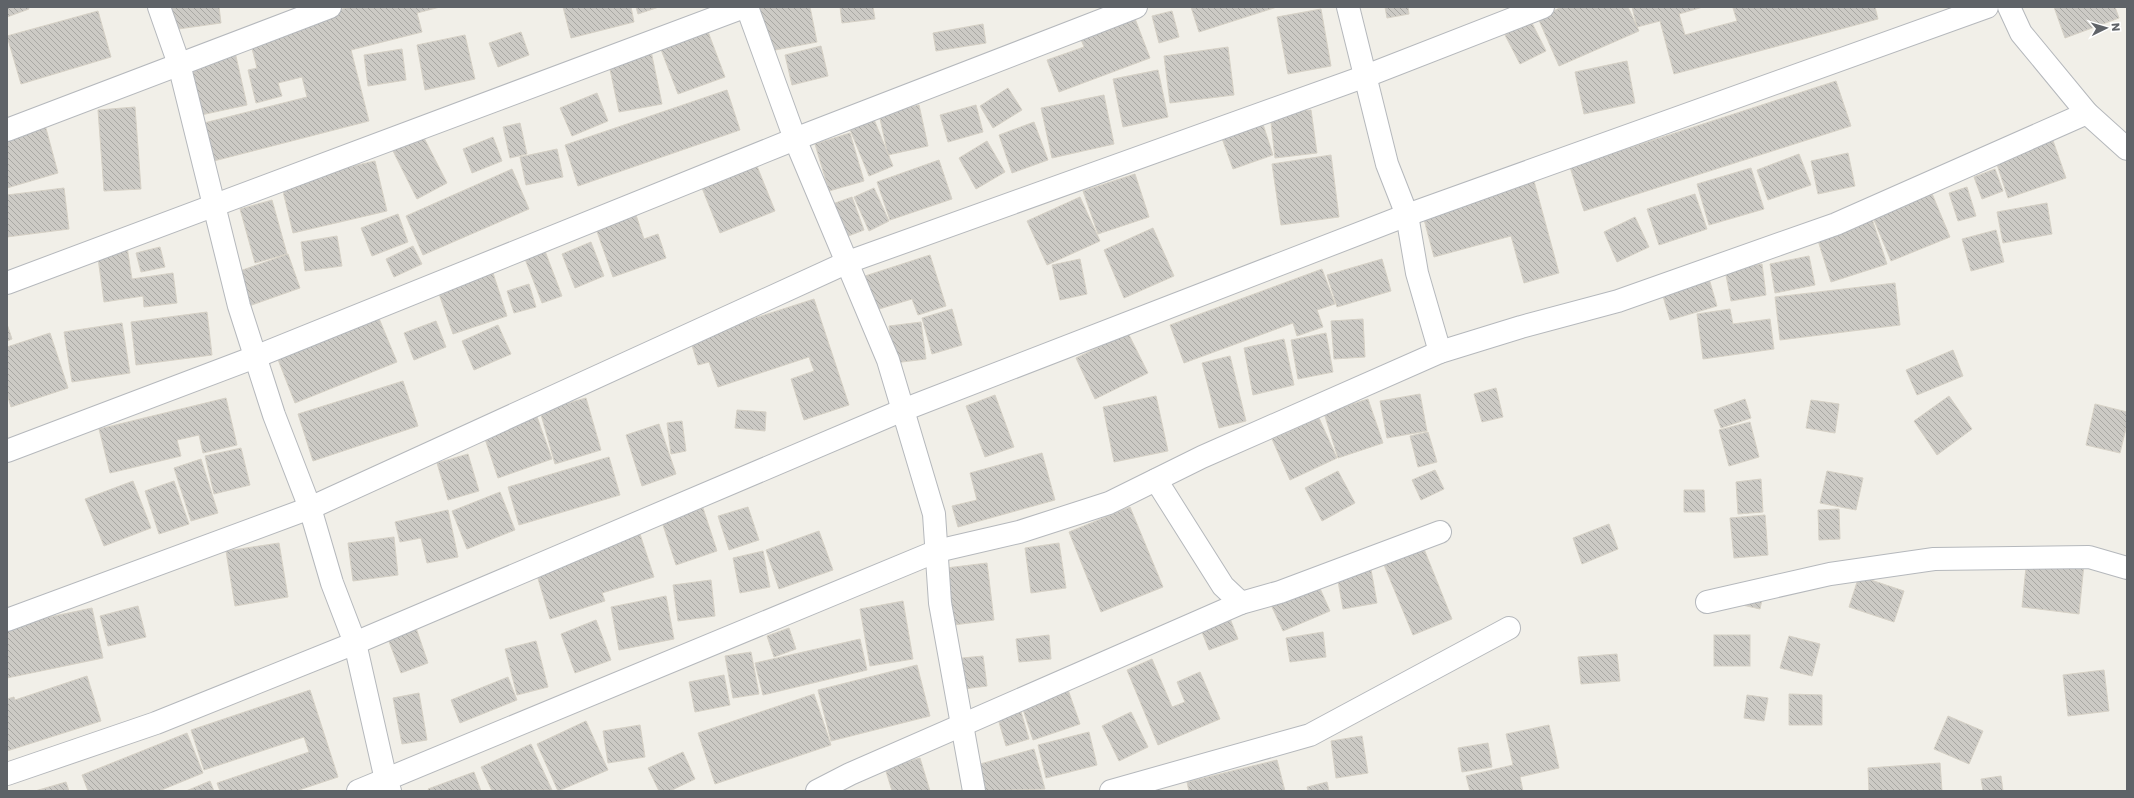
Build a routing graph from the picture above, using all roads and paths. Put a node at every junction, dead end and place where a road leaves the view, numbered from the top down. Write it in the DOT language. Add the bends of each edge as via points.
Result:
graph roads {
  1 [pos="159,7"];
  2 [pos="330,7"];
  3 [pos="746,7"];
  4 [pos="1136,7"];
  5 [pos="1348,7"];
  6 [pos="1543,7"];
  7 [pos="1987,7"];
  8 [pos="2009,7"];
  9 [pos="179,64"];
  10 [pos="1366,76"];
  11 [pos="2087,113"];
  12 [pos="7,130"];
  13 [pos="795,140"];
  14 [pos="2127,149"];
  15 [pos="215,207"];
  16 [pos="1407,215"];
  17 [pos="848,262"];
  18 [pos="7,283"];
  19 [pos="1440,352"];
  20 [pos="255,356"];
  21 [pos="903,410"];
  22 [pos="7,451"];
  23 [pos="1156,480"];
  24 [pos="310,508"];
  25 [pos="1440,532"];
  26 [pos="937,551"];
  27 [pos="2127,568"];
  28 [pos="1707,602"];
  29 [pos="1241,603"];
  30 [pos="7,620"];
  31 [pos="1509,628"];
  32 [pos="355,643"];
  33 [pos="963,725"];
  34 [pos="7,774"];
  35 [pos="388,785"];
  36 [pos="358,791"];
  37 [pos="817,791"];
  38 [pos="974,791"];
  39 [pos="1111,791"];
  1 -- 9 [label="street"];
  2 -- 9 [label="street"];
  3 -- 13 [label="street"];
  3 -- 15 [label="street"];
  4 -- 13 [label="street"];
  5 -- 10 [label="street"];
  6 -- 10 [label="street"];
  7 -- 16 [label="street"];
  8 -- 11 [label="street" via="2021,33"];
  9 -- 12 [label="street"];
  9 -- 15 [label="street"];
  10 -- 16 [label="street" via="1387,164"];
  10 -- 17 [label="street"];
  11 -- 14 [label="street"];
  11 -- 19 [label="street" via="1836,224 1618,301"];
  13 -- 17 [label="street"];
  13 -- 20 [label="street"];
  15 -- 18 [label="street"];
  15 -- 20 [label="street" via="239,306"];
  16 -- 19 [label="street" via="1417,273"];
  16 -- 21 [label="street"];
  17 -- 21 [label="street" via="888,360"];
  17 -- 24 [label="street"];
  19 -- 23 [label="street"];
  20 -- 22 [label="street"];
  20 -- 24 [label="street" via="274,415"];
  21 -- 26 [label="street" via="934,514"];
  21 -- 32 [label="street"];
  23 -- 26 [label="street" via="1109,503 1027,530"];
  23 -- 29 [label="street" via="1223,586"];
  24 -- 30 [label="street"];
  24 -- 32 [label="street" via="332,583"];
  25 -- 29 [label="street" via="1280,592"];
  26 -- 33 [label="street" via="940,603"];
  26 -- 35 [label="street"];
  27 -- 28 [label="street" via="2088,557 1934,559 1830,574"];
  29 -- 33 [label="street"];
  31 -- 39 [label="street" via="1310,735"];
  32 -- 34 [label="street" via="156,723"];
  32 -- 35 [label="street"];
  33 -- 37 [label="street"];
  33 -- 38 [label="street"];
  35 -- 36 [label="street"];
}
